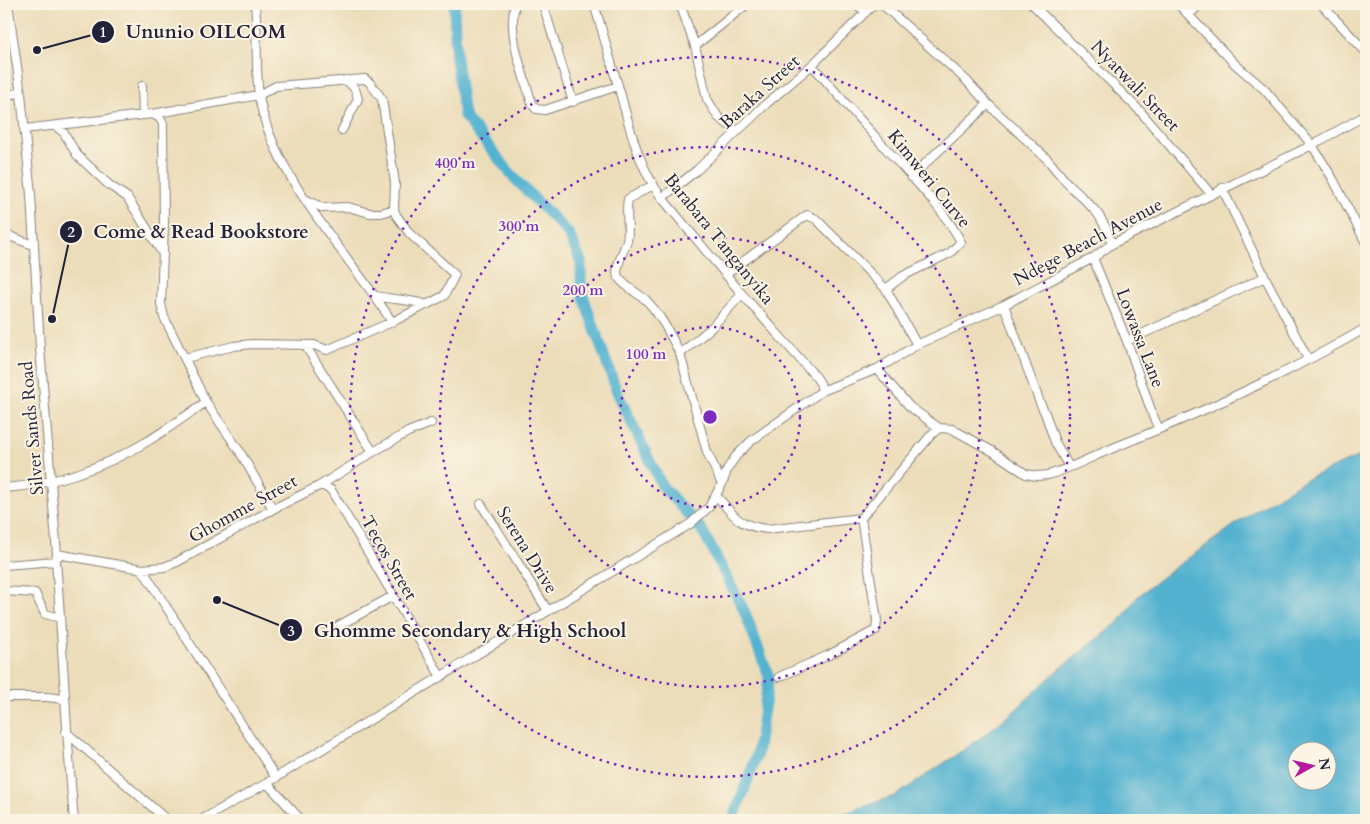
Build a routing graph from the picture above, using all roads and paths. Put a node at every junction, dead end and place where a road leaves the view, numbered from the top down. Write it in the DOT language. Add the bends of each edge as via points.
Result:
graph roads {
  1 [pos="8,4"];
  2 [pos="255,4"];
  3 [pos="515,4"];
  4 [pos="543,4"];
  5 [pos="594,4"];
  6 [pos="680,4"];
  7 [pos="747,4"];
  8 [pos="856,4"];
  9 [pos="874,4"];
  10 [pos="882,4"];
  11 [pos="1032,4"];
  12 [pos="1178,4"];
  13 [pos="1200,4"];
  14 [pos="1321,4"];
  15 [pos="866,12"];
  16 [pos="1189,15"];
  17 [pos="7,16"];
  18 [pos="695,46"];
  19 [pos="1366,52"];
  20 [pos="812,64"];
  21 [pos="346,80"];
  22 [pos="142,86"];
  23 [pos="618,86"];
  24 [pos="20,93"];
  25 [pos="4,95"];
  26 [pos="259,95"];
  27 [pos="573,102"];
  28 [pos="988,104"];
  29 [pos="148,114"];
  30 [pos="1366,115"];
  31 [pos="56,126"];
  32 [pos="24,129"];
  33 [pos="342,130"];
  34 [pos="737,131"];
  35 [pos="1312,145"];
  36 [pos="912,177"];
  37 [pos="653,185"];
  38 [pos="1222,188"];
  39 [pos="1211,194"];
  40 [pos="662,198"];
  41 [pos="306,199"];
  42 [pos="394,209"];
  43 [pos="4,234"];
  44 [pos="1366,243"];
  45 [pos="1112,244"];
  46 [pos="33,245"];
  47 [pos="164,254"];
  48 [pos="1094,258"];
  49 [pos="726,274"];
  50 [pos="1264,277"];
  51 [pos="886,289"];
  52 [pos="742,294"];
  53 [pos="376,296"];
  54 [pos="427,305"];
  55 [pos="1004,305"];
  56 [pos="392,322"];
  57 [pos="1366,328"];
  58 [pos="1127,340"];
  59 [pos="306,345"];
  60 [pos="917,345"];
  61 [pos="680,354"];
  62 [pos="185,358"];
  63 [pos="1308,359"];
  64 [pos="877,369"];
  65 [pos="822,391"];
  66 [pos="206,402"];
  67 [pos="430,422"];
  68 [pos="939,428"];
  69 [pos="1159,429"];
  70 [pos="373,452"];
  71 [pos="1069,467"];
  72 [pos="51,482"];
  73 [pos="722,484"];
  74 [pos="322,485"];
  75 [pos="4,488"];
  76 [pos="716,495"];
  77 [pos="481,504"];
  78 [pos="272,509"];
  79 [pos="861,518"];
  80 [pos="57,558"];
  81 [pos="4,565"];
  82 [pos="142,568"];
  83 [pos="4,591"];
  84 [pos="393,596"];
  85 [pos="548,611"];
  86 [pos="61,618"];
  87 [pos="338,626"];
  88 [pos="441,677"];
  89 [pos="779,677"];
  90 [pos="4,697"];
  91 [pos="64,699"];
  92 [pos="66,732"];
  93 [pos="276,778"];
  94 [pos="267,783"];
  95 [pos="74,820"];
  96 [pos="167,820"];
  97 [pos="202,820"];
  98 [pos="301,820"];
  1 -- 17 [label="street, Silver Sands Road"];
  2 -- 26 [label="street"];
  3 -- 27 [label="street" via="513,32 532,104 540,110"];
  4 -- 27 [label="street"];
  5 -- 23 [label="street, Barabara Tanganyika"];
  6 -- 18 [label="street"];
  7 -- 18 [label="street"];
  8 -- 15 [label="street"];
  9 -- 15 [label="street, Baraka Street"];
  10 -- 28 [label="street"];
  11 -- 39 [label="street, Nyatwali Street" via="1140,110"];
  12 -- 16 [label="street"];
  13 -- 16 [label="street"];
  14 -- 19 [label="street"];
  15 -- 20 [label="street, Baraka Street"];
  16 -- 35 [label="street" via="1236,65 1264,89"];
  17 -- 24 [label="street, Silver Sands Road"];
  18 -- 34 [label="street" via="707,99 718,117"];
  20 -- 34 [label="street, Baraka Street"];
  20 -- 36 [label="street, Kimweri Curve"];
  21 -- 26 [label="street" via="276,86"];
  21 -- 33 [label="street" via="356,89 358,99"];
  21 -- 42 [label="street" via="365,79 382,99 395,183"];
  22 -- 29 [label="street"];
  23 -- 27 [label="street"];
  23 -- 37 [label="street, Barabara Tanganyika" via="641,161"];
  24 -- 25 [label="street"];
  24 -- 32 [label="street, Silver Sands Road"];
  26 -- 29 [label="street"];
  26 -- 41 [label="street" via="270,136"];
  28 -- 36 [label="street"];
  28 -- 45 [label="street" via="1086,201 1106,228"];
  29 -- 31 [label="street"];
  29 -- 47 [label="street" via="160,118 163,124"];
  30 -- 35 [label="street, Ndege Beach Avenue"];
  31 -- 32 [label="street"];
  31 -- 47 [label="street" via="77,155 126,197"];
  32 -- 46 [label="street, Silver Sands Road"];
  34 -- 40 [label="street, Baraka Street"];
  35 -- 38 [label="street, Ndege Beach Avenue"];
  35 -- 44 [label="street"];
  36 -- 51 [label="street, Kimweri Curve" via="953,227 961,242 950,253 903,276"];
  37 -- 40 [label="street, Barabara Tanganyika"];
  37 -- 61 [label="street" via="628,199 627,240 616,270 618,278 660,316"];
  38 -- 39 [label="street, Ndege Beach Avenue"];
  38 -- 50 [label="street"];
  39 -- 45 [label="street, Ndege Beach Avenue"];
  40 -- 49 [label="street, Barabara Tanganyika"];
  41 -- 42 [label="street" via="323,208 348,207 370,213"];
  41 -- 53 [label="street"];
  42 -- 54 [label="street" via="410,234 454,275 444,296"];
  43 -- 46 [label="street"];
  45 -- 48 [label="street, Ndege Beach Avenue"];
  46 -- 72 [label="street, Silver Sands Road"];
  47 -- 62 [label="street" via="162,311"];
  48 -- 55 [label="street, Ndege Beach Avenue"];
  48 -- 58 [label="street, Lowassa Lane"];
  49 -- 51 [label="street" via="807,215 816,219"];
  49 -- 52 [label="street, Barabara Tanganyika"];
  50 -- 58 [label="street"];
  50 -- 63 [label="street"];
  51 -- 60 [label="street"];
  52 -- 61 [label="street" via="711,328"];
  52 -- 65 [label="street, Barabara Tanganyika" via="816,378"];
  53 -- 54 [label="street"];
  53 -- 56 [label="street"];
  54 -- 56 [label="street"];
  55 -- 60 [label="street, Ndege Beach Avenue"];
  55 -- 71 [label="street" via="1052,436"];
  56 -- 59 [label="street" via="327,350"];
  57 -- 63 [label="street"];
  58 -- 69 [label="street, Lowassa Lane"];
  59 -- 62 [label="street" via="234,346"];
  59 -- 70 [label="street"];
  60 -- 64 [label="street, Ndege Beach Avenue"];
  61 -- 73 [label="street" via="707,452"];
  62 -- 66 [label="street"];
  63 -- 69 [label="street" via="1280,375"];
  64 -- 65 [label="street, Ndege Beach Avenue"];
  64 -- 68 [label="street" via="910,407"];
  65 -- 73 [label="street, Ndege Beach Avenue" via="751,441 736,456"];
  66 -- 72 [label="street" via="115,459"];
  66 -- 78 [label="street" via="240,452"];
  67 -- 70 [label="street, Ghomme Street"];
  68 -- 71 [label="street" via="952,429 1026,474 1048,475"];
  68 -- 79 [label="street"];
  69 -- 71 [label="street"];
  70 -- 74 [label="street, Ghomme Street"];
  72 -- 75 [label="street"];
  72 -- 80 [label="street, Silver Sands Road"];
  73 -- 76 [label="street, Ndege Beach Avenue"];
  74 -- 78 [label="street, Ghomme Street"];
  74 -- 84 [label="street, Tecos Street" via="330,490 346,515"];
  76 -- 79 [label="street" via="737,519 753,528"];
  76 -- 85 [label="street, Ndege Beach Avenue" via="709,507 690,524"];
  77 -- 85 [label="street, Serena Drive"];
  78 -- 82 [label="street, Ghomme Street" via="177,562 156,569"];
  79 -- 89 [label="street" via="876,630"];
  80 -- 81 [label="street, Ghomme Street"];
  80 -- 82 [label="street, Ghomme Street"];
  80 -- 86 [label="street, Silver Sands Road"];
  82 -- 93 [label="street"];
  83 -- 86 [label="street" via="34,593 45,614"];
  84 -- 87 [label="street"];
  84 -- 88 [label="street, Tecos Street"];
  85 -- 88 [label="street, Ndege Beach Avenue"];
  86 -- 91 [label="street, Silver Sands Road"];
  88 -- 93 [label="street, Ndege Beach Avenue"];
  90 -- 91 [label="street"];
  91 -- 92 [label="street, Silver Sands Road"];
  92 -- 95 [label="street, Silver Sands Road"];
  92 -- 96 [label="street"];
  93 -- 94 [label="street, Ndege Beach Avenue"];
  94 -- 97 [label="street, Ndege Beach Avenue"];
  94 -- 98 [label="street"];
}
